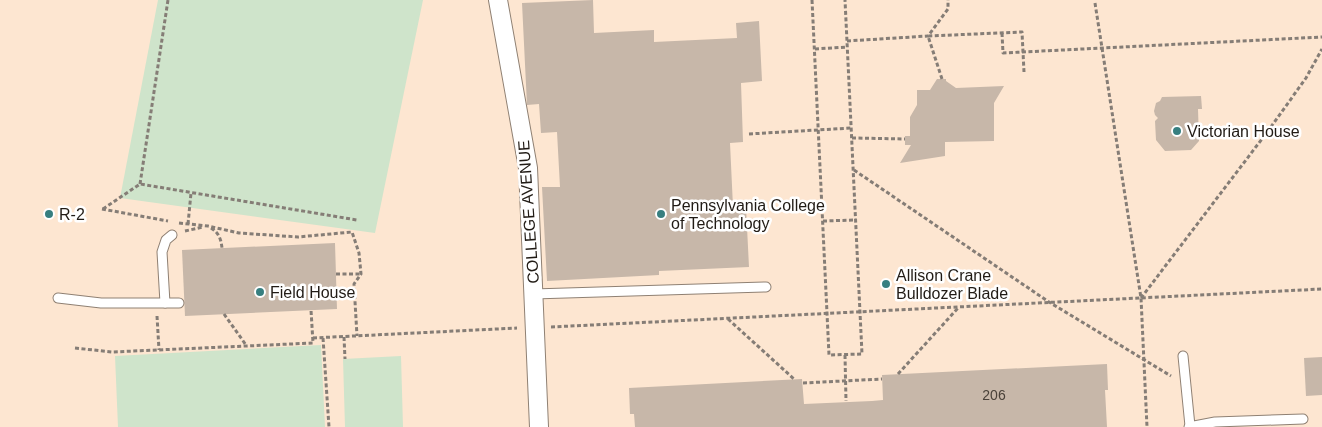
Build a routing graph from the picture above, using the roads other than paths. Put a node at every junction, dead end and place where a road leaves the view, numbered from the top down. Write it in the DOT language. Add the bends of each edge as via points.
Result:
graph roads {
  1 [pos="498,0"];
  2 [pos="172,235"];
  3 [pos="766,287"];
  4 [pos="533,294"];
  5 [pos="58,298"];
  6 [pos="160,303"];
  7 [pos="179,303"];
  8 [pos="1183,356"];
  9 [pos="1303,419"];
  10 [pos="538,427"];
  11 [pos="1189,427"];
  1 -- 4 [label="street, COLLEGE AVENUE" via="528,168"];
  2 -- 6 [label="lane" via="166,240 162,252"];
  3 -- 4 [label="lane"];
  4 -- 10 [label="street, COLLEGE AVENUE"];
  5 -- 6 [label="lane"];
  6 -- 7 [label="lane"];
  8 -- 11 [label="lane"];
  9 -- 11 [label="lane" via="1215,422"];
}
